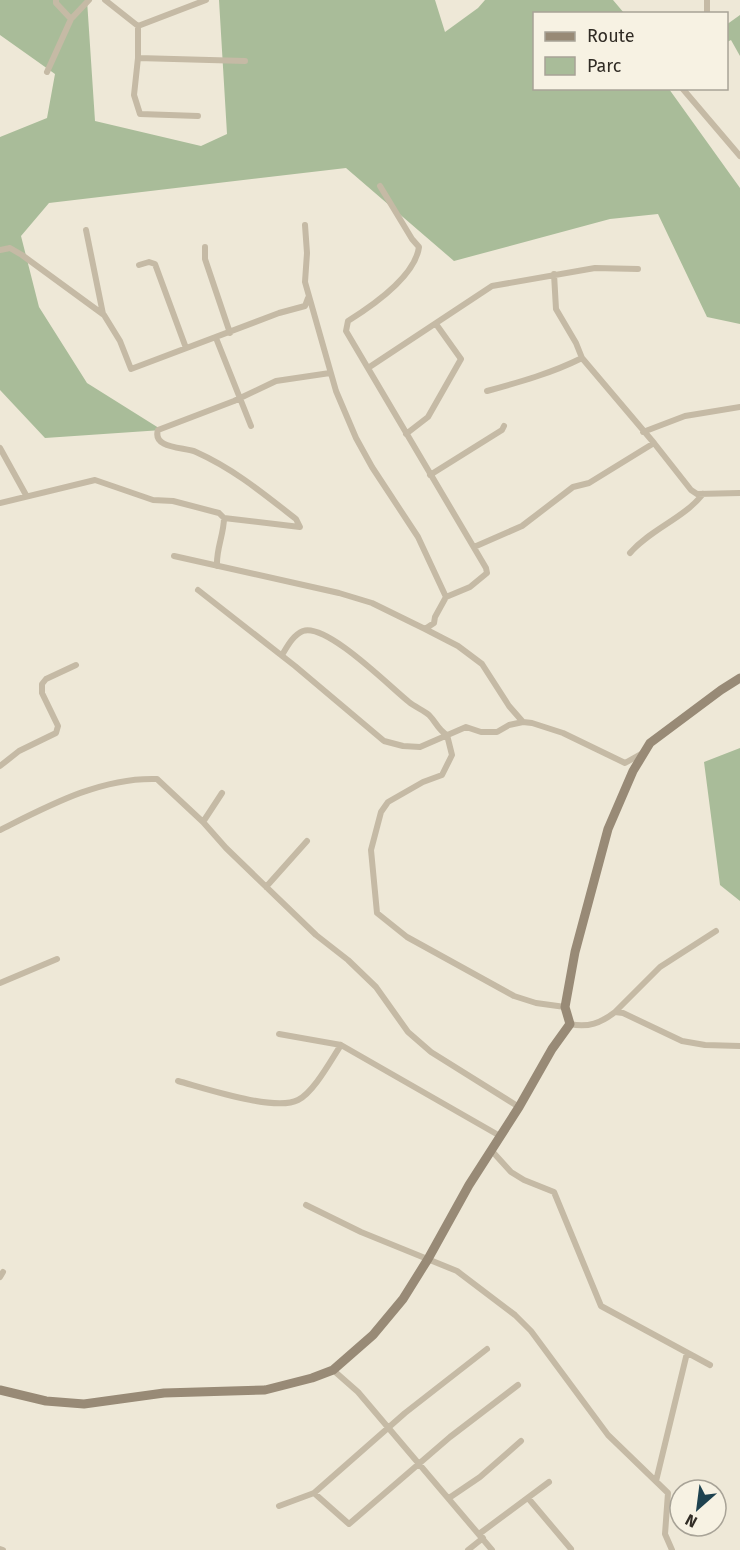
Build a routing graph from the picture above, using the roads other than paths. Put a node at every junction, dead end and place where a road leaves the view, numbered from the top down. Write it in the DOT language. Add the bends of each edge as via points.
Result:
graph roads {
  1 [pos="56,0"];
  2 [pos="88,0"];
  3 [pos="105,0"];
  4 [pos="206,0"];
  5 [pos="71,19"];
  6 [pos="138,26"];
  7 [pos="138,58"];
  8 [pos="245,61"];
  9 [pos="47,72"];
  10 [pos="684,90"];
  11 [pos="198,116"];
  12 [pos="740,156"];
  13 [pos="380,186"];
  14 [pos="305,225"];
  15 [pos="86,230"];
  16 [pos="205,247"];
  17 [pos="0,250"];
  18 [pos="139,265"];
  19 [pos="638,269"];
  20 [pos="554,274"];
  21 [pos="309,298"];
  22 [pos="104,315"];
  23 [pos="436,324"];
  24 [pos="230,333"];
  25 [pos="216,338"];
  26 [pos="186,348"];
  27 [pos="582,358"];
  28 [pos="368,368"];
  29 [pos="330,373"];
  30 [pos="487,392"];
  31 [pos="239,399"];
  32 [pos="740,407"];
  33 [pos="251,426"];
  34 [pos="504,426"];
  35 [pos="643,432"];
  36 [pos="406,434"];
  37 [pos="654,443"];
  38 [pos="0,448"];
  39 [pos="430,475"];
  40 [pos="740,493"];
  41 [pos="703,494"];
  42 [pos="26,495"];
  43 [pos="0,502"];
  44 [pos="224,518"];
  45 [pos="474,547"];
  46 [pos="630,553"];
  47 [pos="174,556"];
  48 [pos="218,566"];
  49 [pos="198,590"];
  50 [pos="446,597"];
  51 [pos="425,629"];
  52 [pos="282,655"];
  53 [pos="76,665"];
  54 [pos="740,678"];
  55 [pos="523,722"];
  56 [pos="447,735"];
  57 [pos="641,754"];
  58 [pos="0,766"];
  59 [pos="222,793"];
  60 [pos="203,822"];
  61 [pos="0,830"];
  62 [pos="307,841"];
  63 [pos="266,887"];
  64 [pos="716,931"];
  65 [pos="57,959"];
  66 [pos="0,983"];
  67 [pos="565,1007"];
  68 [pos="615,1012"];
  69 [pos="570,1024"];
  70 [pos="279,1034"];
  71 [pos="341,1045"];
  72 [pos="740,1046"];
  73 [pos="178,1081"];
  74 [pos="519,1107"];
  75 [pos="500,1136"];
  76 [pos="491,1150"];
  77 [pos="306,1205"];
  78 [pos="428,1259"];
  79 [pos="487,1349"];
  80 [pos="687,1353"];
  81 [pos="710,1365"];
  82 [pos="333,1370"];
  83 [pos="518,1385"];
  84 [pos="0,1390"];
  85 [pos="389,1429"];
  86 [pos="521,1441"];
  87 [pos="420,1464"];
  88 [pos="656,1481"];
  89 [pos="549,1482"];
  90 [pos="314,1493"];
  91 [pos="449,1498"];
  92 [pos="528,1498"];
  93 [pos="279,1506"];
  94 [pos="481,1536"];
  95 [pos="571,1549"];
  96 [pos="468,1550"];
  97 [pos="492,1550"];
  98 [pos="672,1550"];
  1 -- 5 [label="street"];
  2 -- 5 [label="street"];
  3 -- 6 [label="street"];
  4 -- 6 [label="street"];
  5 -- 9 [label="street"];
  6 -- 7 [label="street"];
  7 -- 8 [label="street"];
  7 -- 11 [label="street" via="134,95 140,114"];
  10 -- 12 [label="street"];
  13 -- 28 [label="street" via="419,247 418,257 400,282 348,321 346,331"];
  14 -- 21 [label="street" via="305,282"];
  15 -- 22 [label="street"];
  16 -- 24 [label="street" via="205,259"];
  17 -- 22 [label="street" via="10,248 22,255"];
  18 -- 26 [label="street" via="155,264"];
  19 -- 20 [label="street" via="594,268"];
  20 -- 23 [label="street" via="492,286"];
  20 -- 27 [label="street" via="556,309"];
  21 -- 24 [label="street" via="305,306"];
  21 -- 29 [label="street"];
  22 -- 26 [label="street" via="131,369"];
  23 -- 28 [label="street"];
  23 -- 36 [label="street" via="461,359 429,417"];
  24 -- 25 [label="street"];
  25 -- 26 [label="street"];
  25 -- 31 [label="street"];
  27 -- 30 [label="street" via="530,380"];
  27 -- 35 [label="street"];
  28 -- 36 [label="street"];
  29 -- 31 [label="street" via="276,381"];
  29 -- 50 [label="street" via="356,438 418,537"];
  31 -- 33 [label="street"];
  31 -- 44 [label="street" via="158,430 157,434 163,445 190,449 220,462 296,519 300,527"];
  32 -- 35 [label="street" via="685,416"];
  34 -- 39 [label="street"];
  35 -- 37 [label="street"];
  36 -- 39 [label="street"];
  37 -- 41 [label="street" via="691,490"];
  37 -- 45 [label="street" via="589,483 573,487 522,526"];
  38 -- 42 [label="street"];
  39 -- 45 [label="street"];
  40 -- 41 [label="street"];
  41 -- 46 [label="street" via="693,506 654,531"];
  42 -- 43 [label="street"];
  42 -- 44 [label="street" via="95,480 153,500 219,513"];
  44 -- 48 [label="street" via="216,553"];
  45 -- 50 [label="street" via="488,573 470,587"];
  47 -- 48 [label="street"];
  48 -- 51 [label="street" via="372,603"];
  49 -- 52 [label="street"];
  50 -- 51 [label="street" via="434,623"];
  51 -- 55 [label="street" via="482,664"];
  52 -- 56 [label="street" via="384,741 420,747"];
  52 -- 56 [label="street" via="302,631 324,635 429,715"];
  53 -- 58 [label="street" via="42,684 42,693 58,726 56,733 19,751"];
  54 -- 57 [label="street" via="650,743"];
  55 -- 56 [label="street" via="497,732 466,727"];
  55 -- 57 [label="street" via="563,733 625,763"];
  56 -- 67 [label="street" via="452,755 442,775 388,802 381,812 371,850 377,913 407,937 514,996"];
  57 -- 67 [label="street" via="608,829 575,952"];
  59 -- 60 [label="street"];
  60 -- 61 [label="street" via="157,778 140,778 68,798"];
  60 -- 63 [label="street"];
  62 -- 63 [label="street"];
  63 -- 74 [label="street" via="375,987 419,1043"];
  64 -- 68 [label="street" via="660,967"];
  65 -- 66 [label="street"];
  67 -- 69 [label="street"];
  68 -- 69 [label="street" via="600,1024"];
  68 -- 72 [label="street" via="693,1044"];
  69 -- 74 [label="street"];
  70 -- 71 [label="street"];
  71 -- 73 [label="street" via="308,1092 288,1103 259,1101"];
  71 -- 75 [label="street"];
  74 -- 75 [label="street"];
  75 -- 76 [label="street"];
  76 -- 78 [label="street"];
  76 -- 80 [label="street" via="511,1172 554,1192 601,1306"];
  77 -- 78 [label="street"];
  78 -- 82 [label="street" via="373,1335"];
  78 -- 88 [label="street" via="468,1278 515,1315 608,1435"];
  79 -- 85 [label="street"];
  80 -- 81 [label="street"];
  80 -- 88 [label="street"];
  82 -- 84 [label="street" via="265,1390 164,1393 84,1404 46,1401"];
  82 -- 85 [label="street"];
  83 -- 87 [label="street"];
  85 -- 87 [label="street"];
  85 -- 90 [label="street"];
  86 -- 91 [label="street"];
  87 -- 90 [label="street" via="349,1524"];
  87 -- 91 [label="street"];
  88 -- 98 [label="street" via="668,1493 665,1534"];
  89 -- 92 [label="street"];
  90 -- 93 [label="street"];
  91 -- 94 [label="street"];
  92 -- 94 [label="street"];
  92 -- 95 [label="street"];
  94 -- 96 [label="street"];
  94 -- 97 [label="street"];
}
